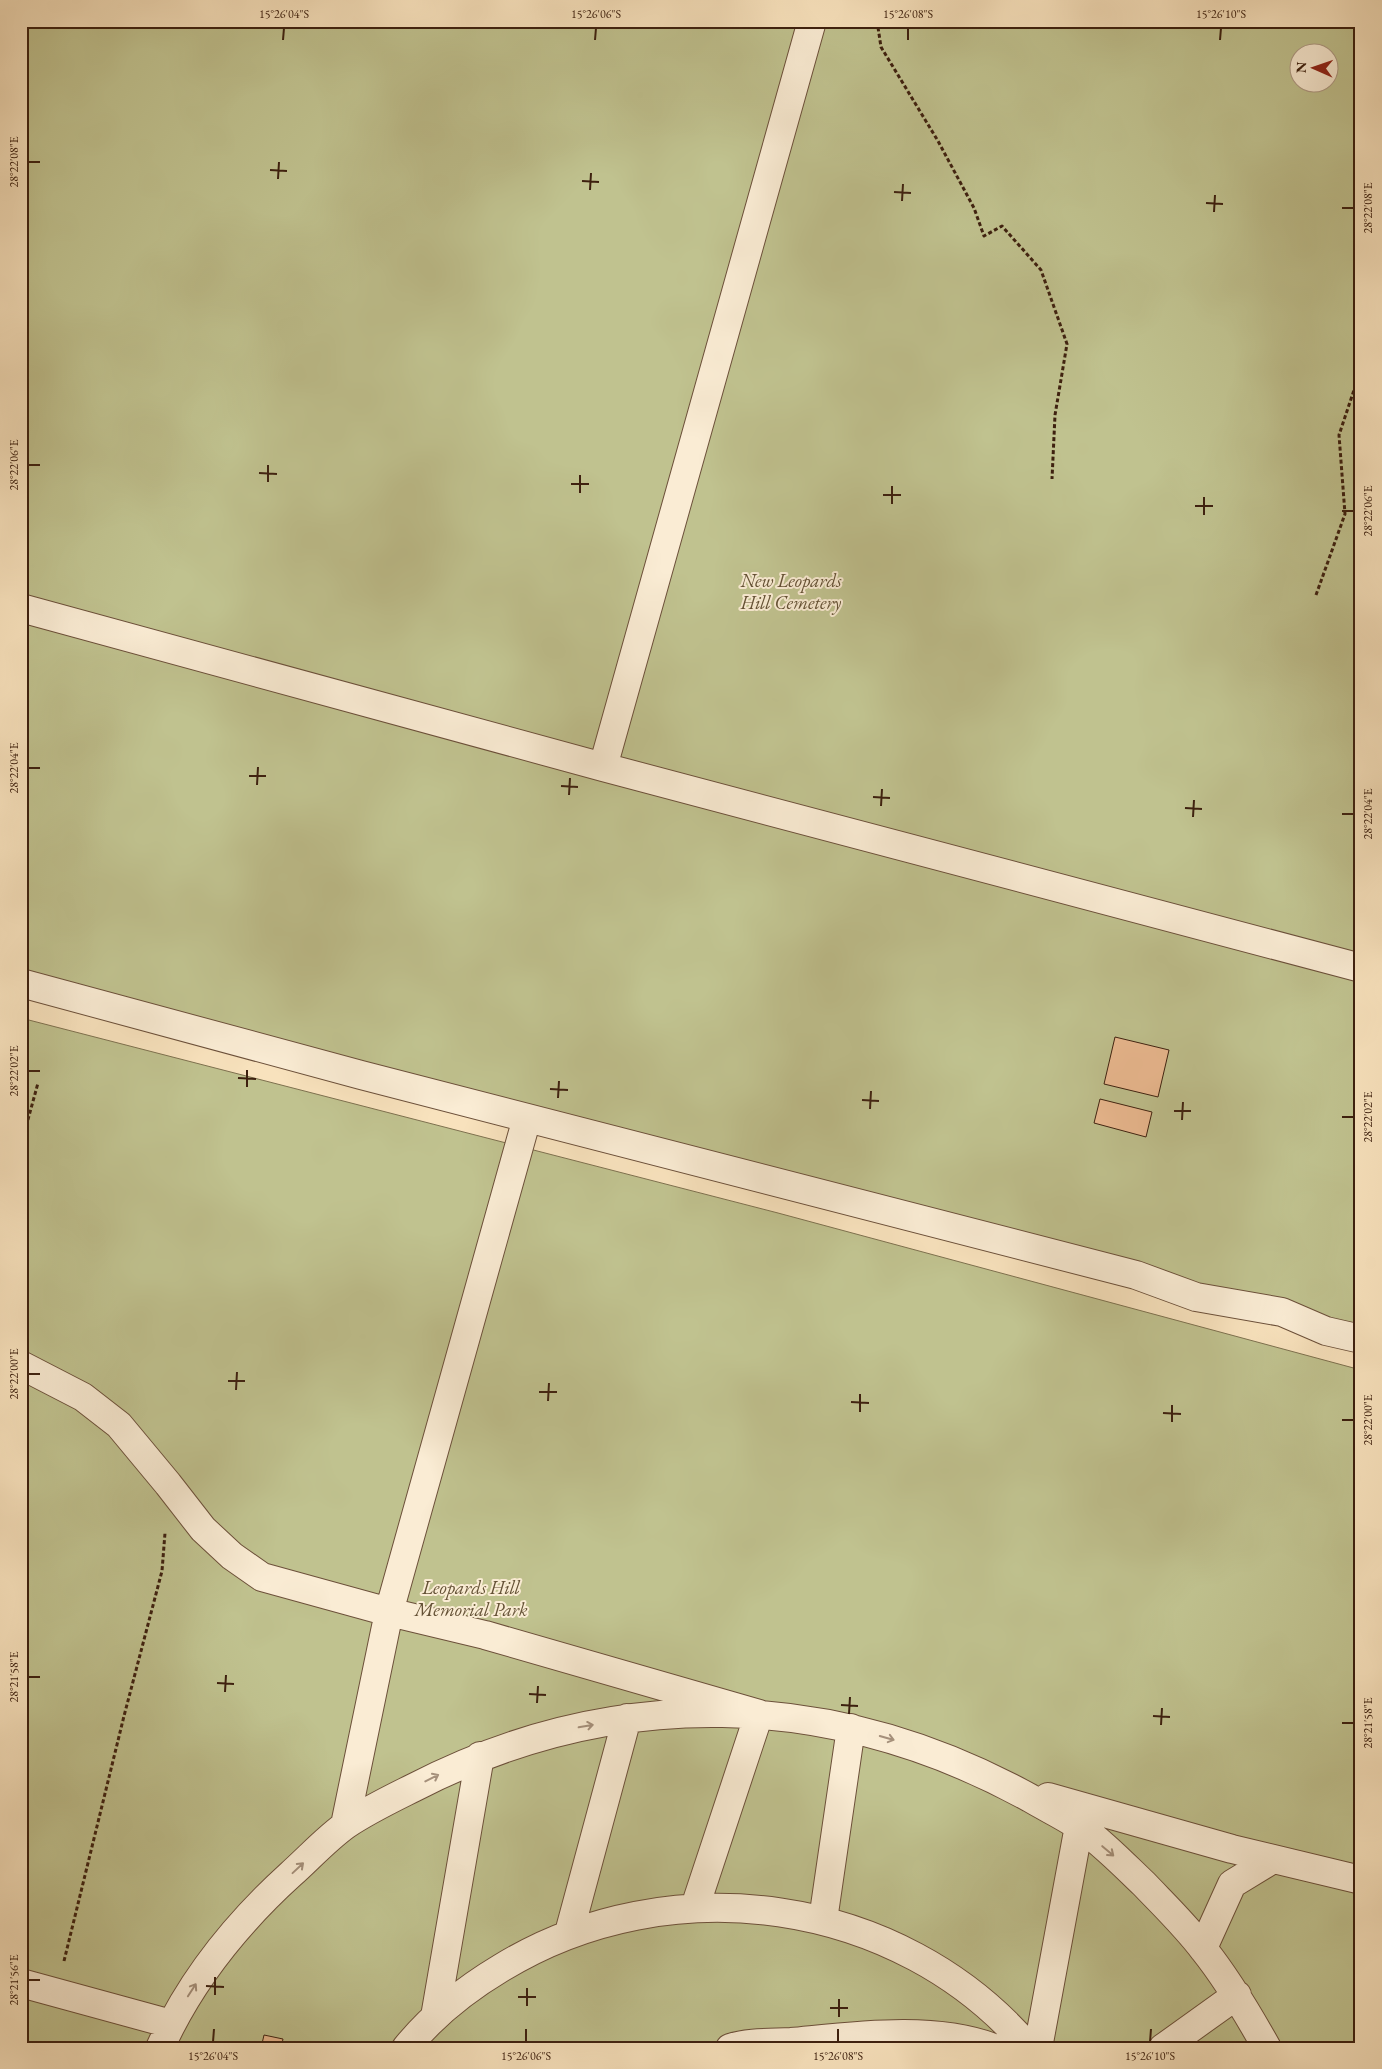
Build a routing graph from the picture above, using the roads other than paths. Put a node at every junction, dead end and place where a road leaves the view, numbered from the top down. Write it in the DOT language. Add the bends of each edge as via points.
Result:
graph roads {
  1 [pos="812,21"];
  2 [pos="21,608"];
  3 [pos="603,767"];
  4 [pos="1361,968"];
  5 [pos="21,983"];
  6 [pos="527,1118"];
  7 [pos="1361,1339"];
  8 [pos="21,1365"];
  9 [pos="389,1612"];
  10 [pos="759,1714"];
  11 [pos="627,1718"];
  12 [pos="851,1728"];
  13 [pos="480,1756"];
  14 [pos="1006,1785"];
  15 [pos="345,1825"];
  16 [pos="1079,1826"];
  17 [pos="1274,1859"];
  18 [pos="1361,1880"];
  19 [pos="695,1907"];
  20 [pos="823,1920"];
  21 [pos="569,1933"];
  22 [pos="1203,1948"];
  23 [pos="21,1984"];
  24 [pos="1237,1996"];
  25 [pos="435,2017"];
  26 [pos="165,2036"];
  27 [pos="412,2044"];
  28 [pos="730,2048"];
  29 [pos="994,2048"];
  30 [pos="1028,2048"];
  31 [pos="1038,2048"];
  32 [pos="1163,2048"];
  33 [pos="1267,2048"];
  1 -- 3 [label="lane"];
  2 -- 3 [label="lane"];
  3 -- 4 [label="lane"];
  5 -- 6 [label="lane"];
  6 -- 7 [label="lane" via="1136,1275 1196,1297 1282,1312 1326,1331"];
  6 -- 9 [label="lane"];
  8 -- 9 [label="lane" via="82,1397 119,1425 203,1529 232,1556 262,1577"];
  9 -- 10 [label="lane" via="494,1638"];
  9 -- 15 [label="lane"];
  10 -- 11 [label="lane" via="671,1714"];
  10 -- 12 [label="lane"];
  10 -- 19 [label="lane"];
  13 -- 11 [label="lane, one-way" via="536,1737"];
  11 -- 21 [label="lane"];
  12 -- 14 [label="lane, one-way" via="930,1751"];
  12 -- 20 [label="lane"];
  15 -- 13 [label="lane, one-way"];
  13 -- 25 [label="lane"];
  14 -- 16 [label="lane"];
  14 -- 17 [label="lane"];
  26 -- 15 [label="lane, one-way" via="203,1973 235,1930 272,1891"];
  16 -- 22 [label="lane, one-way" via="1123,1864"];
  16 -- 31 [label="lane"];
  17 -- 18 [label="lane"];
  17 -- 22 [label="lane" via="1232,1884"];
  19 -- 20 [label="lane" via="760,1910"];
  19 -- 21 [label="lane" via="650,1912"];
  20 -- 30 [label="lane" via="884,1942 941,1972 992,2010"];
  21 -- 25 [label="lane" via="484,1978"];
  22 -- 24 [label="lane"];
  23 -- 26 [label="lane"];
  24 -- 32 [label="lane"];
  24 -- 33 [label="lane"];
  25 -- 27 [label="lane"];
  28 -- 29 [label="lane" via="884,2033 947,2037"];
}
